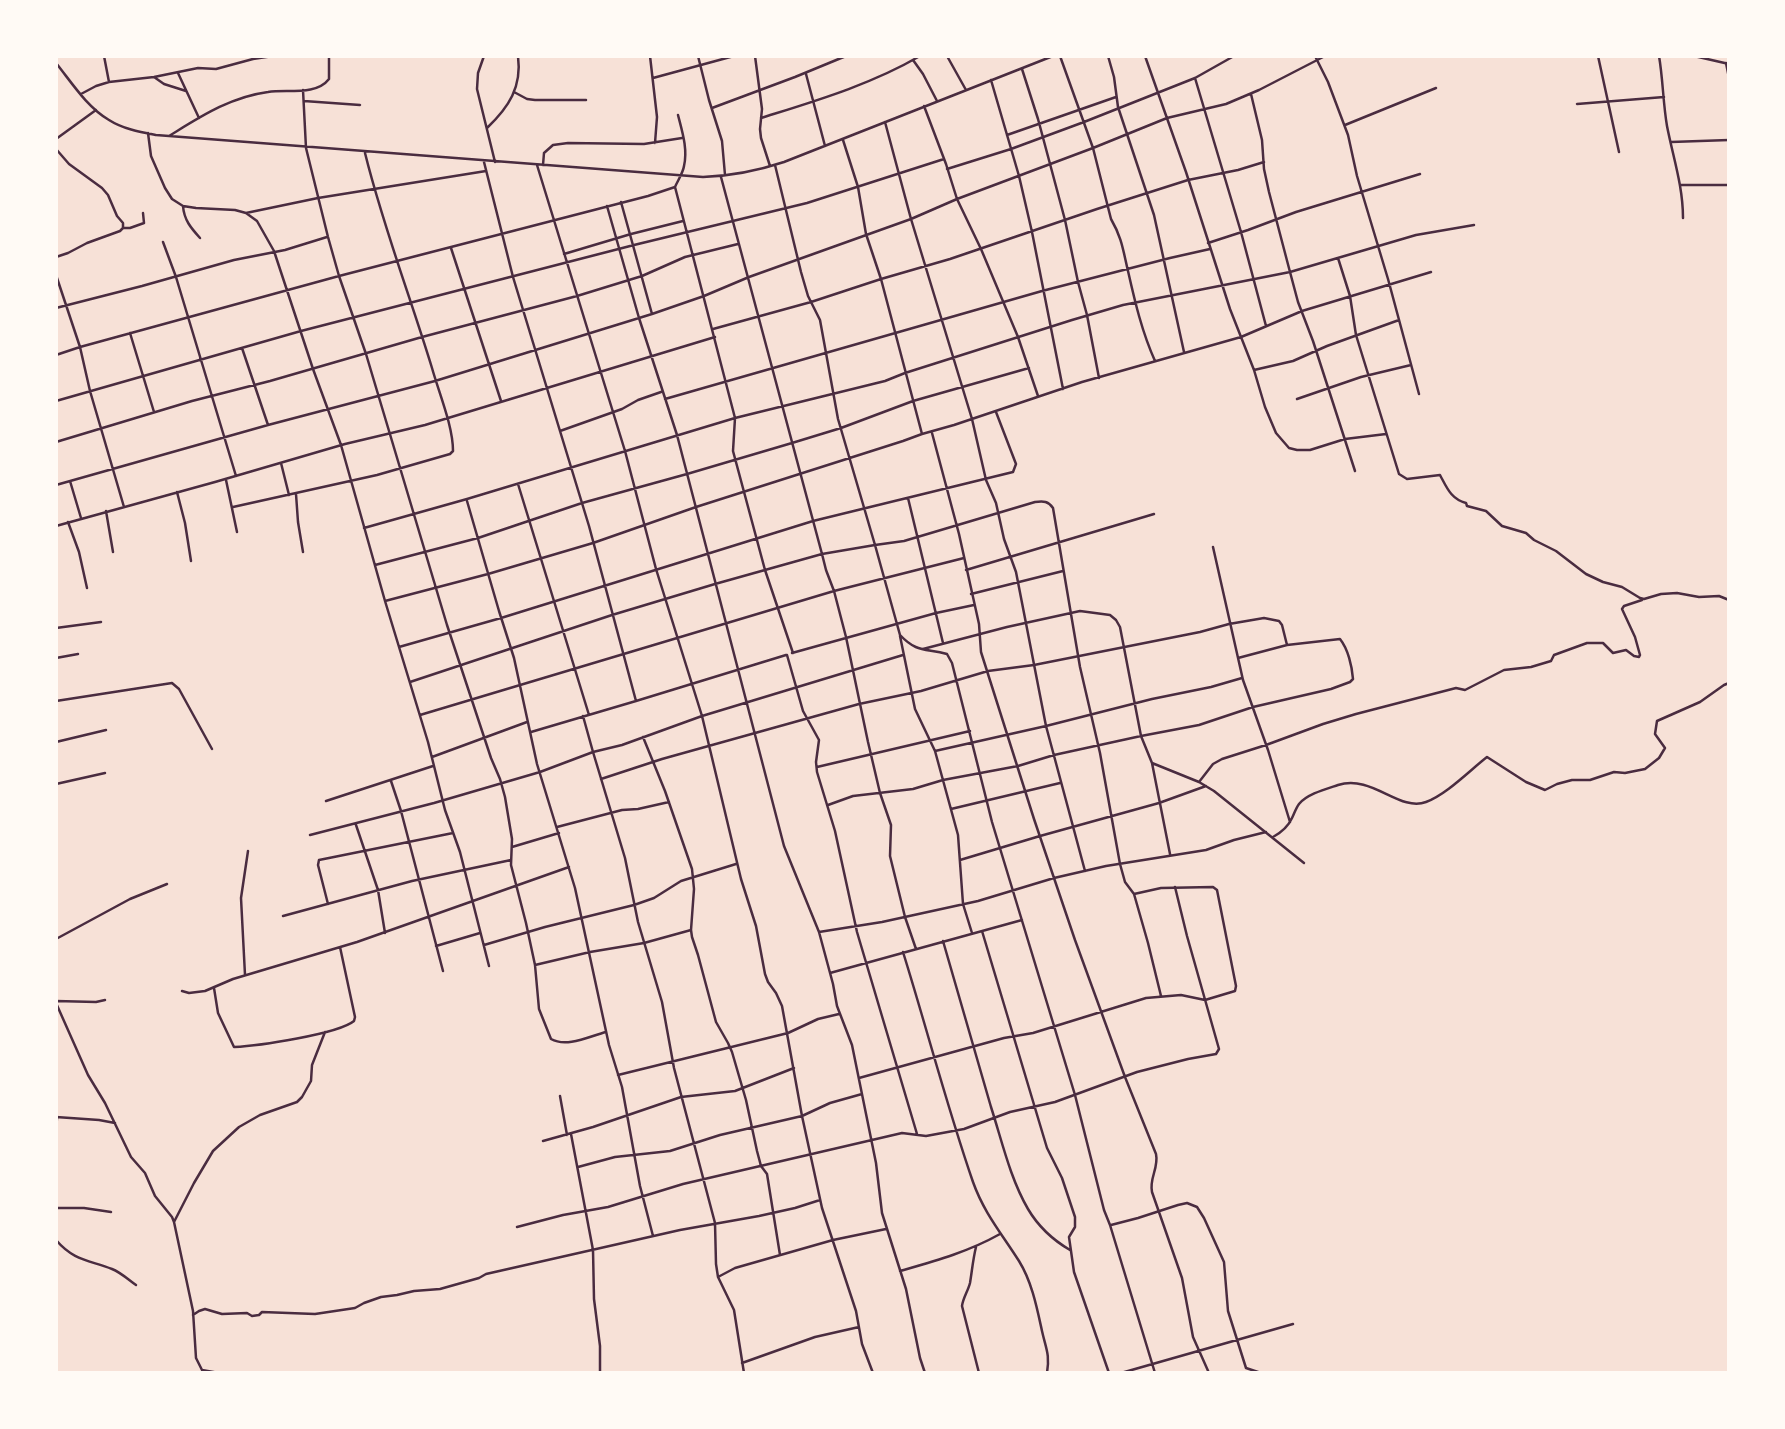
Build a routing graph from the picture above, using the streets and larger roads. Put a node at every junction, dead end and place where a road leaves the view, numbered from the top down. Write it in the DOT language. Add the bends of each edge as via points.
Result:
graph roads {
  1 [pos="104,56"];
  2 [pos="273,56"];
  3 [pos="329,56"];
  4 [pos="484,56"];
  5 [pos="518,56"];
  6 [pos="650,56"];
  7 [pos="698,56"];
  8 [pos="734,56"];
  9 [pos="755,56"];
  10 [pos="846,56"];
  11 [pos="920,56"];
  12 [pos="947,56"];
  13 [pos="1053,56"];
  14 [pos="1060,56"];
  15 [pos="1108,56"];
  16 [pos="1145,56"];
  17 [pos="1234,56"];
  18 [pos="1325,56"];
  19 [pos="1598,56"];
  20 [pos="1633,56"];
  21 [pos="1659,57"];
  22 [pos="1227,58"];
  23 [pos="1316,58"];
  24 [pos="914,60"];
  25 [pos="56,63"];
  26 [pos="1728,63"];
  27 [pos="701,66"];
  28 [pos="1021,68"];
  29 [pos="178,72"];
  30 [pos="806,73"];
  31 [pos="154,77"];
  32 [pos="653,78"];
  33 [pos="1195,78"];
  34 [pos="1729,78"];
  35 [pos="991,80"];
  36 [pos="109,82"];
  37 [pos="1436,88"];
  38 [pos="303,90"];
  39 [pos="759,90"];
  40 [pos="966,90"];
  41 [pos="186,91"];
  42 [pos="514,92"];
  43 [pos="1157,92"];
  44 [pos="1251,93"];
  45 [pos="81,94"];
  46 [pos="1116,97"];
  47 [pos="1664,97"];
  48 [pos="586,100"];
  49 [pos="304,101"];
  50 [pos="937,101"];
  51 [pos="813,102"];
  52 [pos="1608,102"];
  53 [pos="1577,104"];
  54 [pos="360,105"];
  55 [pos="924,107"];
  56 [pos="1118,107"];
  57 [pos="712,108"];
  58 [pos="1205,109"];
  59 [pos="96,110"];
  60 [pos="1080,110"];
  61 [pos="678,115"];
  62 [pos="199,118"];
  63 [pos="761,118"];
  64 [pos="1167,118"];
  65 [pos="885,122"];
  66 [pos="1084,122"];
  67 [pos="1040,125"];
  68 [pos="1344,125"];
  69 [pos="487,128"];
  70 [pos="148,133"];
  71 [pos="1128,134"];
  72 [pos="1007,135"];
  73 [pos="169,136"];
  74 [pos="1043,136"];
  75 [pos="683,138"];
  76 [pos="56,139"];
  77 [pos="842,139"];
  78 [pos="1729,140"];
  79 [pos="1671,142"];
  80 [pos="655,143"];
  81 [pos="825,146"];
  82 [pos="306,148"];
  83 [pos="1093,148"];
  84 [pos="56,149"];
  85 [pos="1011,149"];
  86 [pos="365,152"];
  87 [pos="1619,152"];
  88 [pos="944,159"];
  89 [pos="484,161"];
  90 [pos="495,162"];
  91 [pos="1264,162"];
  92 [pos="537,165"];
  93 [pos="542,165"];
  94 [pos="1051,165"];
  95 [pos="773,166"];
  96 [pos="947,169"];
  97 [pos="486,171"];
  98 [pos="899,173"];
  99 [pos="1223,174"];
  100 [pos="1420,174"];
  101 [pos="680,176"];
  102 [pos="723,176"];
  103 [pos="1019,176"];
  104 [pos="1188,180"];
  105 [pos="1680,185"];
  106 [pos="1729,185"];
  107 [pos="675,187"];
  108 [pos="858,187"];
  109 [pos="375,190"];
  110 [pos="1362,191"];
  111 [pos="1147,193"];
  112 [pos="318,198"];
  113 [pos="957,199"];
  114 [pos="621,202"];
  115 [pos="183,206"];
  116 [pos="607,206"];
  117 [pos="1108,206"];
  118 [pos="784,208"];
  119 [pos="143,213"];
  120 [pos="246,214"];
  121 [pos="1683,218"];
  122 [pos="911,219"];
  123 [pos="1276,219"];
  124 [pos="552,220"];
  125 [pos="732,220"];
  126 [pos="1066,220"];
  127 [pos="683,221"];
  128 [pos="1474,225"];
  129 [pos="123,228"];
  130 [pos="686,232"];
  131 [pos="1032,232"];
  132 [pos="1241,232"];
  133 [pos="501,233"];
  134 [pos="631,234"];
  135 [pos="866,234"];
  136 [pos="328,237"];
  137 [pos="200,238"];
  138 [pos="616,238"];
  139 [pos="163,242"];
  140 [pos="739,243"];
  141 [pos="1208,243"];
  142 [pos="634,245"];
  143 [pos="1378,246"];
  144 [pos="451,247"];
  145 [pos="620,249"];
  146 [pos="981,249"];
  147 [pos="1210,249"];
  148 [pos="274,251"];
  149 [pos="564,254"];
  150 [pos="692,256"];
  151 [pos="56,257"];
  152 [pos="1338,258"];
  153 [pos="798,259"];
  154 [pos="1164,259"];
  155 [pos="396,261"];
  156 [pos="568,263"];
  157 [pos="926,267"];
  158 [pos="1127,269"];
  159 [pos="1290,272"];
  160 [pos="1431,272"];
  161 [pos="56,275"];
  162 [pos="339,276"];
  163 [pos="642,276"];
  164 [pos="176,277"];
  165 [pos="513,277"];
  166 [pos="749,277"];
  167 [pos="881,279"];
  168 [pos="628,280"];
  169 [pos="1254,281"];
  170 [pos="1078,282"];
  171 [pos="1389,285"];
  172 [pos="1222,286"];
  173 [pos="464,289"];
  174 [pos="288,290"];
  175 [pos="1042,291"];
  176 [pos="1172,295"];
  177 [pos="577,296"];
  178 [pos="704,296"];
  179 [pos="1349,296"];
  180 [pos="811,302"];
  181 [pos="1003,302"];
  182 [pos="1136,302"];
  183 [pos="411,303"];
  184 [pos="66,306"];
  185 [pos="56,308"];
  186 [pos="523,311"];
  187 [pos="1301,311"];
  188 [pos="652,314"];
  189 [pos="1087,316"];
  190 [pos="188,317"];
  191 [pos="759,317"];
  192 [pos="354,318"];
  193 [pos="639,318"];
  194 [pos="943,320"];
  195 [pos="1399,320"];
  196 [pos="475,323"];
  197 [pos="1266,326"];
  198 [pos="1050,327"];
  199 [pos="713,329"];
  200 [pos="301,331"];
  201 [pos="130,333"];
  202 [pos="588,333"];
  203 [pos="894,333"];
  204 [pos="1356,335"];
  205 [pos="422,337"];
  206 [pos="715,337"];
  207 [pos="1018,337"];
  208 [pos="1241,337"];
  209 [pos="80,347"];
  210 [pos="242,348"];
  211 [pos="535,350"];
  212 [pos="1316,350"];
  213 [pos="1184,352"];
  214 [pos="366,354"];
  215 [pos="826,354"];
  216 [pos="56,355"];
  217 [pos="651,356"];
  218 [pos="954,358"];
  219 [pos="201,360"];
  220 [pos="1155,361"];
  221 [pos="489,364"];
  222 [pos="1412,365"];
  223 [pos="1029,368"];
  224 [pos="313,369"];
  225 [pos="773,369"];
  226 [pos="1254,370"];
  227 [pos="600,373"];
  228 [pos="905,373"];
  229 [pos="1368,375"];
  230 [pos="143,376"];
  231 [pos="1099,378"];
  232 [pos="436,381"];
  233 [pos="726,382"];
  234 [pos="254,385"];
  235 [pos="962,387"];
  236 [pos="547,388"];
  237 [pos="1328,388"];
  238 [pos="1063,389"];
  239 [pos="90,391"];
  240 [pos="663,391"];
  241 [pos="833,394"];
  242 [pos="1419,394"];
  243 [pos="212,395"];
  244 [pos="377,395"];
  245 [pos="1038,397"];
  246 [pos="665,399"];
  247 [pos="1297,399"];
  248 [pos="56,401"];
  249 [pos="501,401"];
  250 [pos="913,401"];
  251 [pos="782,405"];
  252 [pos="328,409"];
  253 [pos="996,411"];
  254 [pos="154,412"];
  255 [pos="612,413"];
  256 [pos="447,418"];
  257 [pos="735,418"];
  258 [pos="972,419"];
  259 [pos="268,425"];
  260 [pos="102,428"];
  261 [pos="841,428"];
  262 [pos="560,431"];
  263 [pos="932,432"];
  264 [pos="389,434"];
  265 [pos="922,434"];
  266 [pos="1386,434"];
  267 [pos="677,435"];
  268 [pos="225,438"];
  269 [pos="1345,439"];
  270 [pos="56,442"];
  271 [pos="792,443"];
  272 [pos="341,445"];
  273 [pos="625,451"];
  274 [pos="849,458"];
  275 [pos="736,460"];
  276 [pos="281,463"];
  277 [pos="572,467"];
  278 [pos="113,468"];
  279 [pos="400,468"];
  280 [pos="1355,471"];
  281 [pos="687,474"];
  282 [pos="800,474"];
  283 [pos="236,476"];
  284 [pos="226,479"];
  285 [pos="351,480"];
  286 [pos="986,480"];
  287 [pos="70,481"];
  288 [pos="518,484"];
  289 [pos="56,485"];
  290 [pos="634,489"];
  291 [pos="947,489"];
  292 [pos="744,491"];
  293 [pos="177,492"];
  294 [pos="296,494"];
  295 [pos="289,495"];
  296 [pos="908,498"];
  297 [pos="467,499"];
  298 [pos="582,503"];
  299 [pos="696,506"];
  300 [pos="124,507"];
  301 [pos="233,507"];
  302 [pos="865,508"];
  303 [pos="106,511"];
  304 [pos="415,513"];
  305 [pos="998,513"];
  306 [pos="1154,514"];
  307 [pos="81,518"];
  308 [pos="529,521"];
  309 [pos="68,522"];
  310 [pos="813,522"];
  311 [pos="643,525"];
  312 [pos="56,526"];
  313 [pos="957,526"];
  314 [pos="364,528"];
  315 [pos="237,531"];
  316 [pos="918,537"];
  317 [pos="478,538"];
  318 [pos="757,538"];
  319 [pos="593,543"];
  320 [pos="1059,543"];
  321 [pos="875,545"];
  322 [pos="1213,547"];
  323 [pos="113,552"];
  324 [pos="303,552"];
  325 [pos="426,552"];
  326 [pos="707,553"];
  327 [pos="822,554"];
  328 [pos="1011,557"];
  329 [pos="540,558"];
  330 [pos="964,558"];
  331 [pos="191,561"];
  332 [pos="375,565"];
  333 [pos="656,569"];
  334 [pos="925,569"];
  335 [pos="765,570"];
  336 [pos="966,570"];
  337 [pos="1064,571"];
  338 [pos="488,573"];
  339 [pos="883,579"];
  340 [pos="1018,582"];
  341 [pos="715,584"];
  342 [pos="604,586"];
  343 [pos="436,587"];
  344 [pos="87,588"];
  345 [pos="834,591"];
  346 [pos="971,594"];
  347 [pos="665,599"];
  348 [pos="1644,599"];
  349 [pos="1729,600"];
  350 [pos="385,601"];
  351 [pos="553,601"];
  352 [pos="974,605"];
  353 [pos="778,608"];
  354 [pos="936,612"];
  355 [pos="1071,613"];
  356 [pos="612,615"];
  357 [pos="501,618"];
  358 [pos="101,622"];
  359 [pos="1027,622"];
  360 [pos="896,623"];
  361 [pos="726,624"];
  362 [pos="1230,624"];
  363 [pos="56,628"];
  364 [pos="563,631"];
  365 [pos="450,632"];
  366 [pos="979,634"];
  367 [pos="900,635"];
  368 [pos="846,637"];
  369 [pos="677,638"];
  370 [pos="943,643"];
  371 [pos="1287,645"];
  372 [pos="1123,646"];
  373 [pos="399,647"];
  374 [pos="511,649"];
  375 [pos="919,650"];
  376 [pos="793,653"];
  377 [pos="78,654"];
  378 [pos="623,654"];
  379 [pos="787,655"];
  380 [pos="903,655"];
  381 [pos="1078,656"];
  382 [pos="56,658"];
  383 [pos="1238,658"];
  384 [pos="461,665"];
  385 [pos="1034,665"];
  386 [pos="574,668"];
  387 [pos="738,669"];
  388 [pos="853,671"];
  389 [pos="988,671"];
  390 [pos="1242,678"];
  391 [pos="957,679"];
  392 [pos="410,682"];
  393 [pos="1729,683"];
  394 [pos="521,684"];
  395 [pos="691,684"];
  396 [pos="796,688"];
  397 [pos="911,693"];
  398 [pos="471,699"];
  399 [pos="56,701"];
  400 [pos="636,701"];
  401 [pos="748,703"];
  402 [pos="859,704"];
  403 [pos="1135,704"];
  404 [pos="1252,707"];
  405 [pos="1092,714"];
  406 [pos="420,715"];
  407 [pos="589,715"];
  408 [pos="583,716"];
  409 [pos="702,716"];
  410 [pos="806,719"];
  411 [pos="529,722"];
  412 [pos="1046,726"];
  413 [pos="106,730"];
  414 [pos="970,731"];
  415 [pos="531,732"];
  416 [pos="755,733"];
  417 [pos="1008,735"];
  418 [pos="1141,736"];
  419 [pos="485,737"];
  420 [pos="643,737"];
  421 [pos="930,740"];
  422 [pos="56,742"];
  423 [pos="973,742"];
  424 [pos="1099,745"];
  425 [pos="709,746"];
  426 [pos="1266,746"];
  427 [pos="212,749"];
  428 [pos="935,751"];
  429 [pos="593,752"];
  430 [pos="871,755"];
  431 [pos="1054,755"];
  432 [pos="432,757"];
  433 [pos="652,762"];
  434 [pos="1152,763"];
  435 [pos="434,766"];
  436 [pos="1017,766"];
  437 [pos="817,767"];
  438 [pos="540,772"];
  439 [pos="105,773"];
  440 [pos="980,773"];
  441 [pos="601,779"];
  442 [pos="943,780"];
  443 [pos="391,781"];
  444 [pos="1199,782"];
  445 [pos="501,783"];
  446 [pos="1061,783"];
  447 [pos="56,785"];
  448 [pos="1206,786"];
  449 [pos="1026,791"];
  450 [pos="880,793"];
  451 [pos="326,801"];
  452 [pos="443,801"];
  453 [pos="987,801"];
  454 [pos="669,802"];
  455 [pos="1159,803"];
  456 [pos="828,805"];
  457 [pos="951,808"];
  458 [pos="401,811"];
  459 [pos="611,813"];
  460 [pos="1111,816"];
  461 [pos="1290,822"];
  462 [pos="356,824"];
  463 [pos="557,827"];
  464 [pos="1073,827"];
  465 [pos="1266,832"];
  466 [pos="453,833"];
  467 [pos="559,833"];
  468 [pos="310,835"];
  469 [pos="1040,836"];
  470 [pos="1273,837"];
  471 [pos="409,842"];
  472 [pos="512,847"];
  473 [pos="1000,848"];
  474 [pos="366,850"];
  475 [pos="248,851"];
  476 [pos="1170,856"];
  477 [pos="511,860"];
  478 [pos="960,860"];
  479 [pos="1304,863"];
  480 [pos="737,864"];
  481 [pos="1120,864"];
  482 [pos="569,867"];
  483 [pos="465,869"];
  484 [pos="1085,872"];
  485 [pos="693,876"];
  486 [pos="1054,878"];
  487 [pos="419,880"];
  488 [pos="167,884"];
  489 [pos="517,886"];
  490 [pos="1175,887"];
  491 [pos="378,890"];
  492 [pos="1013,891"];
  493 [pos="1134,894"];
  494 [pos="473,901"];
  495 [pos="328,904"];
  496 [pos="963,904"];
  497 [pos="634,905"];
  498 [pos="283,916"];
  499 [pos="429,917"];
  500 [pos="905,917"];
  501 [pos="582,918"];
  502 [pos="1022,920"];
  503 [pos="855,927"];
  504 [pos="691,930"];
  505 [pos="982,931"];
  506 [pos="481,932"];
  507 [pos="528,932"];
  508 [pos="819,932"];
  509 [pos="386,933"];
  510 [pos="972,933"];
  511 [pos="56,939"];
  512 [pos="943,941"];
  513 [pos="644,943"];
  514 [pos="484,945"];
  515 [pos="436,946"];
  516 [pos="340,947"];
  517 [pos="916,949"];
  518 [pos="590,952"];
  519 [pos="903,952"];
  520 [pos="865,962"];
  521 [pos="535,965"];
  522 [pos="489,966"];
  523 [pos="443,971"];
  524 [pos="830,973"];
  525 [pos="245,975"];
  526 [pos="214,987"];
  527 [pos="182,991"];
  528 [pos="1161,996"];
  529 [pos="105,1000"];
  530 [pos="1205,1000"];
  531 [pos="56,1002"];
  532 [pos="1101,1012"];
  533 [pos="839,1014"];
  534 [pos="1055,1025"];
  535 [pos="325,1032"];
  536 [pos="606,1032"];
  537 [pos="788,1033"];
  538 [pos="1014,1035"];
  539 [pos="730,1046"];
  540 [pos="973,1046"];
  541 [pos="935,1057"];
  542 [pos="673,1062"];
  543 [pos="794,1068"];
  544 [pos="897,1068"];
  545 [pos="618,1075"];
  546 [pos="1125,1077"];
  547 [pos="859,1078"];
  548 [pos="743,1088"];
  549 [pos="862,1094"];
  550 [pos="1075,1095"];
  551 [pos="560,1096"];
  552 [pos="681,1097"];
  553 [pos="1035,1107"];
  554 [pos="627,1116"];
  555 [pos="802,1116"];
  556 [pos="56,1117"];
  557 [pos="995,1118"];
  558 [pos="115,1123"];
  559 [pos="752,1128"];
  560 [pos="957,1131"];
  561 [pos="56,1132"];
  562 [pos="569,1134"];
  563 [pos="916,1134"];
  564 [pos="543,1141"];
  565 [pos="871,1141"];
  566 [pos="694,1144"];
  567 [pos="634,1155"];
  568 [pos="811,1155"];
  569 [pos="761,1166"];
  570 [pos="578,1167"];
  571 [pos="704,1179"];
  572 [pos="642,1196"];
  573 [pos="820,1200"];
  574 [pos="56,1208"];
  575 [pos="587,1211"];
  576 [pos="1160,1211"];
  577 [pos="111,1212"];
  578 [pos="774,1213"];
  579 [pos="174,1222"];
  580 [pos="715,1223"];
  581 [pos="1110,1225"];
  582 [pos="517,1227"];
  583 [pos="887,1228"];
  584 [pos="1000,1234"];
  585 [pos="653,1236"];
  586 [pos="834,1240"];
  587 [pos="56,1241"];
  588 [pos="976,1247"];
  589 [pos="593,1250"];
  590 [pos="1070,1250"];
  591 [pos="780,1255"];
  592 [pos="900,1271"];
  593 [pos="718,1277"];
  594 [pos="136,1285"];
  595 [pos="193,1315"];
  596 [pos="1293,1324"];
  597 [pos="859,1327"];
  598 [pos="1238,1340"];
  599 [pos="1199,1351"];
  600 [pos="742,1363"];
  601 [pos="1152,1364"];
  602 [pos="219,1373"];
  603 [pos="600,1373"];
  604 [pos="744,1373"];
  605 [pos="873,1373"];
  606 [pos="925,1373"];
  607 [pos="979,1373"];
  608 [pos="1047,1373"];
  609 [pos="1109,1373"];
  610 [pos="1121,1373"];
  611 [pos="1155,1373"];
  612 [pos="1209,1373"];
  613 [pos="1261,1373"];
  1 -- 36 [label="street"];
  2 -- 29 [label="street"];
  3 -- 38 [label="street" via="326,83"];
  4 -- 69 [label="street" via="477,89"];
  5 -- 42 [label="street"];
  6 -- 32 [label="street"];
  7 -- 27 [label="street"];
  8 -- 27 [label="street"];
  9 -- 39 [label="street"];
  10 -- 30 [label="street"];
  11 -- 24 [label="street"];
  12 -- 40 [label="street"];
  13 -- 28 [label="street"];
  14 -- 60 [label="street"];
  15 -- 46 [label="street"];
  16 -- 43 [label="street"];
  17 -- 22 [label="street"];
  18 -- 23 [label="street"];
  19 -- 52 [label="street"];
  20 -- 21 [label="street"];
  21 -- 26 [label="street"];
  21 -- 47 [label="street"];
  22 -- 33 [label="street"];
  23 -- 44 [label="street"];
  23 -- 68 [label="street"];
  24 -- 50 [label="street"];
  24 -- 51 [label="street"];
  25 -- 45 [label="street"];
  26 -- 34 [label="street"];
  27 -- 32 [label="street"];
  27 -- 57 [label="street"];
  28 -- 35 [label="street"];
  28 -- 67 [label="street"];
  29 -- 31 [label="street"];
  29 -- 41 [label="street"];
  30 -- 39 [label="street"];
  30 -- 51 [label="street"];
  31 -- 36 [label="street"];
  31 -- 41 [label="street"];
  32 -- 80 [label="street"];
  33 -- 43 [label="street"];
  33 -- 58 [label="street"];
  35 -- 40 [label="street"];
  35 -- 72 [label="street"];
  36 -- 45 [label="street"];
  37 -- 68 [label="street"];
  38 -- 49 [label="street"];
  38 -- 62 [label="street" via="237,99"];
  39 -- 57 [label="street"];
  39 -- 63 [label="street"];
  40 -- 50 [label="street"];
  41 -- 62 [label="street"];
  42 -- 48 [label="street" via="535,100"];
  42 -- 69 [label="street"];
  43 -- 56 [label="street"];
  43 -- 64 [label="street"];
  44 -- 58 [label="street"];
  44 -- 91 [label="street"];
  45 -- 59 [label="street"];
  46 -- 56 [label="street"];
  46 -- 60 [label="street"];
  47 -- 52 [label="street"];
  47 -- 79 [label="street"];
  49 -- 54 [label="street"];
  49 -- 82 [label="street"];
  50 -- 55 [label="street"];
  51 -- 63 [label="street"];
  51 -- 81 [label="street"];
  52 -- 53 [label="street"];
  52 -- 87 [label="street"];
  55 -- 65 [label="street"];
  55 -- 88 [label="street"];
  56 -- 66 [label="street"];
  56 -- 71 [label="street"];
  57 -- 102 [label="street" via="722,141"];
  58 -- 64 [label="street"];
  58 -- 99 [label="street"];
  59 -- 70 [label="street" via="129,129"];
  59 -- 76 [label="street"];
  60 -- 66 [label="street"];
  60 -- 67 [label="street"];
  61 -- 75 [label="street"];
  62 -- 73 [label="street"];
  63 -- 95 [label="street" via="761,138"];
  64 -- 71 [label="street"];
  64 -- 104 [label="street"];
  65 -- 77 [label="street"];
  65 -- 98 [label="street"];
  66 -- 74 [label="street"];
  66 -- 83 [label="street"];
  67 -- 72 [label="street"];
  67 -- 74 [label="street"];
  68 -- 110 [label="street"];
  69 -- 90 [label="street"];
  70 -- 73 [label="street"];
  70 -- 115 [label="street" via="151,156 165,188"];
  71 -- 83 [label="street"];
  71 -- 111 [label="street"];
  72 -- 85 [label="street"];
  73 -- 82 [label="street"];
  74 -- 85 [label="street"];
  74 -- 94 [label="street"];
  75 -- 80 [label="street"];
  75 -- 101 [label="street"];
  77 -- 81 [label="street"];
  77 -- 108 [label="street"];
  78 -- 79 [label="street"];
  79 -- 105 [label="street"];
  80 -- 93 [label="street" via="553,145 544,153"];
  81 -- 95 [label="street"];
  82 -- 86 [label="street"];
  82 -- 112 [label="street"];
  83 -- 94 [label="street"];
  83 -- 117 [label="street"];
  84 -- 129 [label="street" via="108,195"];
  85 -- 96 [label="street"];
  85 -- 103 [label="street"];
  86 -- 89 [label="street"];
  86 -- 109 [label="street"];
  88 -- 96 [label="street"];
  88 -- 98 [label="street"];
  89 -- 90 [label="street"];
  89 -- 97 [label="street"];
  90 -- 92 [label="street"];
  91 -- 99 [label="street"];
  91 -- 123 [label="street"];
  92 -- 93 [label="street"];
  92 -- 124 [label="street"];
  93 -- 101 [label="street"];
  94 -- 103 [label="street"];
  94 -- 126 [label="street"];
  95 -- 102 [label="street"];
  95 -- 118 [label="street"];
  96 -- 113 [label="street"];
  97 -- 109 [label="street"];
  97 -- 133 [label="street"];
  98 -- 108 [label="street"];
  98 -- 122 [label="street"];
  99 -- 104 [label="street"];
  99 -- 132 [label="street"];
  100 -- 110 [label="street"];
  101 -- 102 [label="street"];
  101 -- 107 [label="street"];
  102 -- 125 [label="street"];
  103 -- 113 [label="street"];
  103 -- 131 [label="street"];
  104 -- 111 [label="street"];
  104 -- 141 [label="street"];
  105 -- 106 [label="street"];
  105 -- 121 [label="street"];
  107 -- 114 [label="street"];
  107 -- 127 [label="street"];
  108 -- 118 [label="street"];
  108 -- 135 [label="street"];
  109 -- 112 [label="street"];
  109 -- 155 [label="street"];
  110 -- 123 [label="street"];
  110 -- 143 [label="street"];
  111 -- 117 [label="street"];
  111 -- 154 [label="street"];
  112 -- 120 [label="street"];
  112 -- 136 [label="street"];
  113 -- 122 [label="street"];
  113 -- 146 [label="street"];
  114 -- 116 [label="street"];
  114 -- 134 [label="street"];
  115 -- 120 [label="street"];
  115 -- 137 [label="street" via="190,227"];
  116 -- 124 [label="street"];
  116 -- 138 [label="street"];
  117 -- 126 [label="street"];
  117 -- 158 [label="street"];
  118 -- 125 [label="street"];
  118 -- 153 [label="street"];
  119 -- 129 [label="street" via="144,223"];
  120 -- 148 [label="street" via="257,221"];
  122 -- 135 [label="street"];
  122 -- 157 [label="street"];
  123 -- 132 [label="street"];
  123 -- 159 [label="street"];
  124 -- 133 [label="street"];
  124 -- 149 [label="street"];
  125 -- 130 [label="street"];
  125 -- 140 [label="street"];
  126 -- 131 [label="street"];
  126 -- 170 [label="street"];
  127 -- 130 [label="street"];
  127 -- 134 [label="street"];
  128 -- 143 [label="street"];
  129 -- 151 [label="street"];
  130 -- 142 [label="street"];
  130 -- 150 [label="street"];
  131 -- 146 [label="street"];
  131 -- 175 [label="street"];
  132 -- 141 [label="street"];
  132 -- 169 [label="street"];
  133 -- 144 [label="street"];
  133 -- 165 [label="street"];
  134 -- 138 [label="street"];
  134 -- 142 [label="street"];
  135 -- 153 [label="street"];
  135 -- 167 [label="street"];
  136 -- 148 [label="street"];
  136 -- 162 [label="street"];
  138 -- 145 [label="street"];
  138 -- 149 [label="street"];
  139 -- 164 [label="street"];
  140 -- 150 [label="street"];
  140 -- 166 [label="street"];
  141 -- 147 [label="street"];
  142 -- 145 [label="street"];
  142 -- 163 [label="street"];
  143 -- 152 [label="street"];
  143 -- 171 [label="street"];
  144 -- 155 [label="street"];
  144 -- 173 [label="street"];
  145 -- 156 [label="street"];
  145 -- 168 [label="street"];
  146 -- 157 [label="street"];
  146 -- 181 [label="street"];
  147 -- 154 [label="street"];
  147 -- 172 [label="street"];
  148 -- 164 [label="street"];
  148 -- 174 [label="street"];
  149 -- 156 [label="street"];
  150 -- 163 [label="street"];
  150 -- 178 [label="street"];
  152 -- 159 [label="street"];
  152 -- 179 [label="street"];
  153 -- 166 [label="street"];
  153 -- 180 [label="street"];
  154 -- 158 [label="street"];
  154 -- 176 [label="street"];
  155 -- 162 [label="street"];
  155 -- 183 [label="street"];
  156 -- 165 [label="street"];
  156 -- 177 [label="street"];
  157 -- 167 [label="street"];
  157 -- 194 [label="street"];
  158 -- 170 [label="street"];
  158 -- 182 [label="street"];
  159 -- 169 [label="street"];
  159 -- 187 [label="street"];
  160 -- 171 [label="street"];
  161 -- 184 [label="street"];
  162 -- 174 [label="street"];
  162 -- 192 [label="street"];
  163 -- 168 [label="street"];
  163 -- 188 [label="street"];
  164 -- 184 [label="street"];
  164 -- 190 [label="street"];
  165 -- 173 [label="street"];
  165 -- 186 [label="street"];
  166 -- 178 [label="street"];
  166 -- 191 [label="street"];
  167 -- 180 [label="street"];
  167 -- 203 [label="street"];
  168 -- 177 [label="street"];
  168 -- 193 [label="street"];
  169 -- 172 [label="street"];
  169 -- 197 [label="street"];
  170 -- 175 [label="street"];
  170 -- 189 [label="street"];
  171 -- 179 [label="street"];
  171 -- 195 [label="street"];
  172 -- 176 [label="street"];
  172 -- 208 [label="street"];
  173 -- 183 [label="street"];
  173 -- 196 [label="street"];
  174 -- 190 [label="street"];
  174 -- 200 [label="street"];
  175 -- 181 [label="street"];
  175 -- 198 [label="street"];
  176 -- 182 [label="street"];
  176 -- 213 [label="street"];
  177 -- 186 [label="street"];
  177 -- 202 [label="street"];
  178 -- 188 [label="street"];
  178 -- 199 [label="street"];
  179 -- 187 [label="street"];
  179 -- 204 [label="street"];
  180 -- 191 [label="street"];
  180 -- 215 [label="street" via="820,320"];
  181 -- 194 [label="street"];
  181 -- 207 [label="street"];
  182 -- 189 [label="street"];
  182 -- 220 [label="street"];
  183 -- 192 [label="street"];
  183 -- 205 [label="street"];
  184 -- 185 [label="street"];
  184 -- 209 [label="street"];
  186 -- 196 [label="street"];
  186 -- 211 [label="street"];
  187 -- 197 [label="street"];
  187 -- 212 [label="street"];
  188 -- 193 [label="street"];
  189 -- 198 [label="street"];
  189 -- 231 [label="street"];
  190 -- 201 [label="street"];
  190 -- 219 [label="street"];
  191 -- 199 [label="street"];
  191 -- 225 [label="street"];
  192 -- 200 [label="street"];
  192 -- 214 [label="street"];
  193 -- 202 [label="street"];
  193 -- 217 [label="street"];
  194 -- 203 [label="street"];
  194 -- 218 [label="street"];
  195 -- 204 [label="street"];
  195 -- 222 [label="street"];
  196 -- 205 [label="street"];
  196 -- 221 [label="street"];
  197 -- 208 [label="street"];
  198 -- 207 [label="street"];
  198 -- 238 [label="street"];
  199 -- 206 [label="street"];
  200 -- 210 [label="street"];
  200 -- 224 [label="street"];
  201 -- 209 [label="street"];
  201 -- 230 [label="street"];
  202 -- 211 [label="street"];
  202 -- 227 [label="street"];
  203 -- 215 [label="street"];
  203 -- 228 [label="street"];
  204 -- 212 [label="street"];
  204 -- 229 [label="street"];
  205 -- 214 [label="street"];
  205 -- 232 [label="street"];
  206 -- 217 [label="street"];
  206 -- 233 [label="street"];
  207 -- 218 [label="street"];
  207 -- 223 [label="street"];
  208 -- 213 [label="street"];
  208 -- 226 [label="street"];
  209 -- 216 [label="street"];
  209 -- 239 [label="street"];
  210 -- 219 [label="street"];
  210 -- 234 [label="street"];
  211 -- 221 [label="street"];
  211 -- 236 [label="street"];
  212 -- 226 [label="street"];
  212 -- 237 [label="street"];
  213 -- 220 [label="street"];
  214 -- 224 [label="street"];
  214 -- 244 [label="street"];
  215 -- 225 [label="street"];
  215 -- 241 [label="street"];
  217 -- 227 [label="street"];
  217 -- 240 [label="street"];
  218 -- 228 [label="street"];
  218 -- 235 [label="street"];
  219 -- 230 [label="street"];
  219 -- 243 [label="street"];
  220 -- 231 [label="street"];
  221 -- 232 [label="street"];
  221 -- 249 [label="street"];
  222 -- 229 [label="street"];
  222 -- 242 [label="street"];
  223 -- 235 [label="street"];
  223 -- 245 [label="street"];
  224 -- 234 [label="street"];
  224 -- 252 [label="street"];
  225 -- 233 [label="street"];
  225 -- 251 [label="street"];
  226 -- 269 [label="street" via="1276,433 1289,448 1310,450"];
  227 -- 236 [label="street"];
  227 -- 255 [label="street"];
  228 -- 241 [label="street"];
  228 -- 250 [label="street"];
  229 -- 237 [label="street"];
  229 -- 266 [label="street"];
  230 -- 239 [label="street"];
  230 -- 254 [label="street"];
  231 -- 238 [label="street"];
  232 -- 244 [label="street"];
  232 -- 256 [label="street"];
  233 -- 246 [label="street"];
  233 -- 257 [label="street"];
  234 -- 243 [label="street"];
  234 -- 259 [label="street"];
  235 -- 250 [label="street"];
  235 -- 258 [label="street"];
  236 -- 249 [label="street"];
  236 -- 262 [label="street"];
  237 -- 247 [label="street"];
  237 -- 269 [label="street"];
  238 -- 245 [label="street"];
  239 -- 248 [label="street"];
  239 -- 260 [label="street"];
  240 -- 246 [label="street"];
  240 -- 255 [label="street"];
  241 -- 251 [label="street"];
  241 -- 261 [label="street"];
  243 -- 254 [label="street"];
  243 -- 268 [label="street"];
  244 -- 252 [label="street"];
  244 -- 264 [label="street"];
  245 -- 253 [label="street"];
  246 -- 267 [label="street"];
  249 -- 256 [label="street"];
  250 -- 261 [label="street"];
  250 -- 265 [label="street"];
  251 -- 257 [label="street"];
  251 -- 271 [label="street"];
  252 -- 259 [label="street"];
  252 -- 272 [label="street"];
  253 -- 258 [label="street"];
  253 -- 286 [label="street" via="1016,468"];
  254 -- 260 [label="street"];
  255 -- 262 [label="street"];
  255 -- 273 [label="street"];
  256 -- 264 [label="street"];
  256 -- 279 [label="street" via="453,451"];
  257 -- 267 [label="street"];
  257 -- 275 [label="street"];
  258 -- 263 [label="street"];
  258 -- 286 [label="street"];
  259 -- 268 [label="street"];
  260 -- 270 [label="street"];
  260 -- 278 [label="street"];
  261 -- 271 [label="street"];
  261 -- 274 [label="street"];
  262 -- 277 [label="street"];
  263 -- 265 [label="street"];
  263 -- 291 [label="street"];
  264 -- 272 [label="street"];
  264 -- 279 [label="street"];
  265 -- 274 [label="street"];
  266 -- 269 [label="street"];
  266 -- 348 [label="street" via="1399,474 1407,479 1440,475 1449,493 1467,506 1486,511 1502,526 1526,533 1586,574"];
  267 -- 273 [label="street"];
  267 -- 281 [label="street"];
  268 -- 278 [label="street"];
  268 -- 283 [label="street"];
  269 -- 280 [label="street"];
  271 -- 275 [label="street"];
  271 -- 282 [label="street"];
  272 -- 276 [label="street"];
  272 -- 285 [label="street"];
  273 -- 277 [label="street"];
  273 -- 290 [label="street"];
  274 -- 282 [label="street"];
  274 -- 302 [label="street"];
  275 -- 281 [label="street"];
  275 -- 292 [label="street"];
  276 -- 283 [label="street"];
  276 -- 295 [label="street"];
  277 -- 288 [label="street"];
  277 -- 298 [label="street"];
  278 -- 287 [label="street"];
  278 -- 300 [label="street"];
  279 -- 285 [label="street"];
  279 -- 304 [label="street"];
  281 -- 290 [label="street"];
  281 -- 299 [label="street"];
  282 -- 292 [label="street"];
  282 -- 310 [label="street"];
  283 -- 284 [label="street"];
  284 -- 293 [label="street"];
  284 -- 301 [label="street"];
  285 -- 294 [label="street"];
  285 -- 314 [label="street"];
  286 -- 291 [label="street"];
  286 -- 305 [label="street"];
  287 -- 289 [label="street"];
  287 -- 307 [label="street"];
  288 -- 297 [label="street"];
  288 -- 308 [label="street"];
  290 -- 298 [label="street"];
  290 -- 311 [label="street"];
  291 -- 296 [label="street"];
  291 -- 313 [label="street"];
  292 -- 299 [label="street"];
  292 -- 318 [label="street"];
  293 -- 300 [label="street"];
  293 -- 331 [label="street"];
  294 -- 295 [label="street"];
  294 -- 324 [label="street"];
  295 -- 301 [label="street"];
  296 -- 302 [label="street"];
  296 -- 316 [label="street"];
  297 -- 304 [label="street"];
  297 -- 317 [label="street"];
  298 -- 308 [label="street"];
  298 -- 319 [label="street"];
  299 -- 311 [label="street"];
  299 -- 326 [label="street"];
  300 -- 303 [label="street"];
  301 -- 315 [label="street"];
  302 -- 310 [label="street"];
  302 -- 321 [label="street"];
  303 -- 307 [label="street"];
  303 -- 323 [label="street"];
  304 -- 314 [label="street"];
  304 -- 325 [label="street"];
  305 -- 313 [label="street"];
  305 -- 320 [label="street" via="1035,502 1049,503"];
  305 -- 328 [label="street"];
  306 -- 320 [label="street"];
  307 -- 309 [label="street"];
  308 -- 317 [label="street"];
  308 -- 329 [label="street"];
  309 -- 312 [label="street"];
  309 -- 344 [label="street"];
  310 -- 318 [label="street"];
  310 -- 327 [label="street"];
  311 -- 319 [label="street"];
  311 -- 333 [label="street"];
  313 -- 316 [label="street"];
  313 -- 330 [label="street"];
  314 -- 332 [label="street"];
  316 -- 321 [label="street"];
  316 -- 334 [label="street"];
  317 -- 325 [label="street"];
  317 -- 338 [label="street"];
  318 -- 326 [label="street"];
  318 -- 335 [label="street"];
  319 -- 329 [label="street"];
  319 -- 342 [label="street"];
  320 -- 328 [label="street"];
  320 -- 337 [label="street"];
  321 -- 327 [label="street"];
  321 -- 339 [label="street"];
  322 -- 362 [label="street"];
  325 -- 332 [label="street"];
  325 -- 343 [label="street"];
  326 -- 333 [label="street"];
  326 -- 341 [label="street"];
  327 -- 335 [label="street"];
  327 -- 345 [label="street"];
  328 -- 336 [label="street"];
  328 -- 340 [label="street"];
  329 -- 338 [label="street"];
  329 -- 351 [label="street"];
  330 -- 334 [label="street"];
  330 -- 336 [label="street"];
  332 -- 350 [label="street"];
  333 -- 342 [label="street"];
  333 -- 347 [label="street"];
  334 -- 339 [label="street"];
  334 -- 354 [label="street"];
  335 -- 341 [label="street"];
  335 -- 353 [label="street"];
  336 -- 346 [label="street"];
  337 -- 340 [label="street"];
  337 -- 355 [label="street"];
  338 -- 343 [label="street"];
  338 -- 357 [label="street"];
  339 -- 345 [label="street"];
  339 -- 360 [label="street"];
  340 -- 346 [label="street"];
  340 -- 359 [label="street"];
  341 -- 347 [label="street"];
  341 -- 361 [label="street"];
  342 -- 351 [label="street"];
  342 -- 356 [label="street"];
  343 -- 350 [label="street"];
  343 -- 365 [label="street"];
  345 -- 353 [label="street"];
  345 -- 368 [label="street"];
  346 -- 352 [label="street"];
  347 -- 356 [label="street"];
  347 -- 369 [label="street"];
  348 -- 349 [label="street" via="1677,593"];
  348 -- 426 [label="street" via="1622,609 1639,657 1626,650 1613,653 1603,643 1587,643 1554,655 1551,661 1504,670 1465,690 1456,688 1356,714"];
  350 -- 373 [label="street"];
  351 -- 357 [label="street"];
  351 -- 364 [label="street"];
  352 -- 354 [label="street"];
  352 -- 366 [label="street"];
  353 -- 361 [label="street"];
  353 -- 376 [label="street"];
  354 -- 360 [label="street"];
  354 -- 370 [label="street"];
  355 -- 359 [label="street"];
  355 -- 372 [label="street" via="1110,615 1119,627"];
  355 -- 381 [label="street"];
  356 -- 364 [label="street"];
  356 -- 378 [label="street"];
  357 -- 365 [label="street"];
  357 -- 374 [label="street"];
  358 -- 363 [label="street"];
  359 -- 366 [label="street"];
  359 -- 385 [label="street"];
  360 -- 367 [label="street"];
  360 -- 368 [label="street"];
  361 -- 369 [label="street"];
  361 -- 387 [label="street"];
  362 -- 371 [label="street" via="1264,618 1279,621"];
  362 -- 372 [label="street"];
  362 -- 383 [label="street"];
  364 -- 374 [label="street"];
  364 -- 386 [label="street"];
  365 -- 373 [label="street"];
  365 -- 384 [label="street"];
  366 -- 370 [label="street"];
  366 -- 389 [label="street"];
  367 -- 375 [label="street"];
  367 -- 380 [label="street"];
  368 -- 376 [label="street"];
  368 -- 388 [label="street"];
  369 -- 378 [label="street"];
  369 -- 395 [label="street"];
  370 -- 375 [label="street"];
  371 -- 383 [label="street"];
  371 -- 404 [label="street" via="1340,639 1353,679 1331,689"];
  372 -- 381 [label="street"];
  372 -- 403 [label="street"];
  373 -- 392 [label="street"];
  374 -- 384 [label="street"];
  374 -- 394 [label="street"];
  375 -- 391 [label="street" via="947,654"];
  376 -- 379 [label="street"];
  377 -- 382 [label="street"];
  378 -- 386 [label="street"];
  378 -- 400 [label="street"];
  379 -- 387 [label="street"];
  379 -- 396 [label="street"];
  380 -- 388 [label="street"];
  380 -- 397 [label="street"];
  381 -- 385 [label="street"];
  381 -- 405 [label="street"];
  383 -- 390 [label="street"];
  384 -- 392 [label="street"];
  384 -- 398 [label="street"];
  385 -- 389 [label="street"];
  385 -- 412 [label="street"];
  386 -- 394 [label="street"];
  386 -- 407 [label="street"];
  387 -- 395 [label="street"];
  387 -- 401 [label="street"];
  388 -- 396 [label="street"];
  388 -- 402 [label="street"];
  389 -- 391 [label="street"];
  389 -- 417 [label="street"];
  390 -- 403 [label="street"];
  390 -- 404 [label="street"];
  391 -- 397 [label="street"];
  391 -- 414 [label="street"];
  392 -- 406 [label="street"];
  393 -- 461 [label="street" via="1657,721 1656,734 1665,748 1645,769 1572,780 1545,790 1487,757 1427,802 1402,800 1368,785 1347,783 1304,799"];
  394 -- 398 [label="street"];
  394 -- 411 [label="street"];
  395 -- 400 [label="street"];
  395 -- 409 [label="street"];
  396 -- 401 [label="street"];
  396 -- 410 [label="street"];
  397 -- 402 [label="street"];
  397 -- 421 [label="street"];
  398 -- 406 [label="street"];
  398 -- 419 [label="street"];
  399 -- 427 [label="street" via="172,683"];
  400 -- 407 [label="street"];
  401 -- 409 [label="street"];
  401 -- 416 [label="street"];
  402 -- 410 [label="street"];
  402 -- 430 [label="street"];
  403 -- 405 [label="street"];
  403 -- 418 [label="street"];
  404 -- 418 [label="street" via="1199,725"];
  404 -- 426 [label="street"];
  405 -- 412 [label="street"];
  405 -- 424 [label="street"];
  406 -- 432 [label="street"];
  407 -- 408 [label="street"];
  408 -- 415 [label="street"];
  408 -- 429 [label="street"];
  409 -- 420 [label="street"];
  409 -- 425 [label="street"];
  410 -- 416 [label="street"];
  410 -- 437 [label="street" via="818,740"];
  411 -- 415 [label="street"];
  411 -- 419 [label="street"];
  412 -- 417 [label="street"];
  412 -- 431 [label="street"];
  413 -- 422 [label="street"];
  414 -- 421 [label="street"];
  414 -- 423 [label="street"];
  415 -- 438 [label="street"];
  416 -- 425 [label="street"];
  416 -- 508 [label="street" via="784,846"];
  417 -- 423 [label="street"];
  417 -- 436 [label="street"];
  418 -- 424 [label="street"];
  418 -- 434 [label="street"];
  419 -- 432 [label="street"];
  419 -- 445 [label="street"];
  420 -- 429 [label="street"];
  420 -- 433 [label="street"];
  421 -- 428 [label="street"];
  421 -- 430 [label="street"];
  423 -- 428 [label="street"];
  423 -- 440 [label="street"];
  424 -- 431 [label="street"];
  424 -- 460 [label="street"];
  425 -- 433 [label="street"];
  425 -- 480 [label="street"];
  426 -- 444 [label="street" via="1222,759"];
  426 -- 461 [label="street"];
  428 -- 442 [label="street"];
  429 -- 438 [label="street"];
  429 -- 441 [label="street"];
  430 -- 437 [label="street"];
  430 -- 450 [label="street"];
  431 -- 436 [label="street"];
  431 -- 446 [label="street"];
  432 -- 435 [label="street"];
  433 -- 441 [label="street"];
  433 -- 454 [label="street"];
  434 -- 444 [label="street"];
  434 -- 455 [label="street"];
  435 -- 443 [label="street"];
  435 -- 452 [label="street"];
  436 -- 440 [label="street"];
  436 -- 449 [label="street"];
  437 -- 456 [label="street"];
  438 -- 445 [label="street"];
  438 -- 463 [label="street"];
  439 -- 447 [label="street"];
  440 -- 442 [label="street"];
  440 -- 453 [label="street"];
  441 -- 459 [label="street"];
  442 -- 450 [label="street"];
  442 -- 457 [label="street"];
  443 -- 451 [label="street"];
  443 -- 458 [label="street"];
  444 -- 448 [label="street"];
  445 -- 452 [label="street"];
  445 -- 472 [label="street"];
  446 -- 449 [label="street"];
  446 -- 464 [label="street"];
  448 -- 455 [label="street"];
  448 -- 465 [label="street"];
  449 -- 453 [label="street"];
  449 -- 469 [label="street"];
  450 -- 456 [label="street"];
  450 -- 500 [label="street" via="891,825 890,856"];
  452 -- 458 [label="street"];
  452 -- 466 [label="street"];
  453 -- 457 [label="street"];
  453 -- 473 [label="street"];
  454 -- 459 [label="street"];
  454 -- 485 [label="street"];
  455 -- 460 [label="street"];
  455 -- 476 [label="street"];
  456 -- 503 [label="street"];
  457 -- 478 [label="street"];
  458 -- 462 [label="street"];
  458 -- 471 [label="street"];
  459 -- 463 [label="street"];
  459 -- 497 [label="street"];
  460 -- 464 [label="street"];
  460 -- 481 [label="street"];
  461 -- 470 [label="street"];
  462 -- 468 [label="street"];
  462 -- 474 [label="street"];
  463 -- 467 [label="street"];
  464 -- 469 [label="street"];
  464 -- 484 [label="street"];
  465 -- 470 [label="street"];
  465 -- 476 [label="street"];
  466 -- 471 [label="street"];
  466 -- 483 [label="street"];
  467 -- 472 [label="street"];
  467 -- 482 [label="street"];
  469 -- 473 [label="street"];
  469 -- 486 [label="street"];
  470 -- 479 [label="street"];
  471 -- 474 [label="street"];
  471 -- 487 [label="street"];
  472 -- 477 [label="street"];
  473 -- 478 [label="street"];
  473 -- 492 [label="street"];
  474 -- 491 [label="street"];
  474 -- 495 [label="street" via="319,860"];
  475 -- 525 [label="street" via="241,898"];
  476 -- 481 [label="street"];
  477 -- 483 [label="street"];
  477 -- 489 [label="street"];
  478 -- 496 [label="street"];
  480 -- 485 [label="street"];
  480 -- 537 [label="street" via="768,982 782,1006"];
  481 -- 484 [label="street"];
  481 -- 493 [label="street"];
  482 -- 489 [label="street"];
  482 -- 501 [label="street"];
  483 -- 487 [label="street"];
  483 -- 494 [label="street"];
  484 -- 486 [label="street"];
  485 -- 497 [label="street"];
  485 -- 504 [label="street"];
  486 -- 492 [label="street"];
  486 -- 532 [label="street"];
  487 -- 491 [label="street"];
  487 -- 499 [label="street"];
  488 -- 511 [label="street"];
  489 -- 494 [label="street"];
  489 -- 507 [label="street"];
  490 -- 493 [label="street"];
  490 -- 530 [label="street"];
  490 -- 530 [label="street" via="1213,887 1219,895 1236,986 1231,993"];
  491 -- 495 [label="street"];
  491 -- 509 [label="street"];
  492 -- 496 [label="street"];
  492 -- 502 [label="street"];
  493 -- 528 [label="street"];
  494 -- 499 [label="street"];
  494 -- 506 [label="street"];
  495 -- 498 [label="street"];
  496 -- 500 [label="street"];
  496 -- 510 [label="street"];
  497 -- 501 [label="street"];
  497 -- 513 [label="street"];
  499 -- 509 [label="street"];
  499 -- 515 [label="street"];
  500 -- 503 [label="street"];
  500 -- 517 [label="street"];
  501 -- 507 [label="street"];
  501 -- 518 [label="street"];
  502 -- 505 [label="street"];
  502 -- 534 [label="street"];
  503 -- 508 [label="street"];
  503 -- 520 [label="street"];
  504 -- 513 [label="street"];
  504 -- 539 [label="street" via="716,1022"];
  505 -- 510 [label="street"];
  505 -- 538 [label="street"];
  506 -- 514 [label="street"];
  506 -- 515 [label="street"];
  507 -- 514 [label="street"];
  507 -- 521 [label="street"];
  508 -- 524 [label="street"];
  509 -- 516 [label="street"];
  510 -- 512 [label="street"];
  512 -- 517 [label="street"];
  512 -- 540 [label="street"];
  513 -- 518 [label="street"];
  513 -- 542 [label="street" via="662,1002"];
  514 -- 522 [label="street"];
  515 -- 523 [label="street"];
  516 -- 525 [label="street"];
  516 -- 535 [label="street" via="354,1021"];
  517 -- 519 [label="street"];
  518 -- 521 [label="street"];
  518 -- 536 [label="street"];
  519 -- 520 [label="street"];
  519 -- 541 [label="street"];
  520 -- 524 [label="street"];
  520 -- 544 [label="street"];
  521 -- 536 [label="street" via="539,1009 551,1039 559,1043"];
  524 -- 533 [label="street"];
  525 -- 526 [label="street"];
  526 -- 527 [label="street" via="197,993"];
  526 -- 535 [label="street" via="218,1013 234,1048"];
  528 -- 530 [label="street"];
  528 -- 532 [label="street"];
  529 -- 531 [label="street"];
  530 -- 546 [label="street" via="1219,1049 1216,1054"];
  531 -- 558 [label="street"];
  532 -- 534 [label="street"];
  532 -- 546 [label="street"];
  533 -- 537 [label="street"];
  533 -- 547 [label="street"];
  534 -- 538 [label="street"];
  534 -- 550 [label="street"];
  535 -- 579 [label="street" via="302,1097 239,1127 213,1152"];
  536 -- 545 [label="street"];
  537 -- 539 [label="street"];
  537 -- 543 [label="street"];
  538 -- 540 [label="street"];
  538 -- 553 [label="street"];
  539 -- 542 [label="street"];
  539 -- 548 [label="street"];
  540 -- 541 [label="street"];
  540 -- 557 [label="street"];
  541 -- 544 [label="street"];
  541 -- 560 [label="street"];
  542 -- 545 [label="street"];
  542 -- 552 [label="street"];
  543 -- 548 [label="street"];
  543 -- 555 [label="street"];
  544 -- 547 [label="street"];
  544 -- 563 [label="street"];
  545 -- 554 [label="street"];
  546 -- 550 [label="street"];
  546 -- 576 [label="street" via="1156,1154 1151,1185"];
  547 -- 549 [label="street"];
  548 -- 552 [label="street"];
  548 -- 559 [label="street"];
  549 -- 555 [label="street"];
  549 -- 565 [label="street"];
  550 -- 553 [label="street"];
  550 -- 581 [label="street"];
  551 -- 562 [label="street"];
  552 -- 554 [label="street"];
  552 -- 566 [label="street"];
  553 -- 557 [label="street"];
  553 -- 590 [label="street" via="1075,1217"];
  554 -- 562 [label="street"];
  554 -- 567 [label="street"];
  555 -- 559 [label="street"];
  555 -- 568 [label="street"];
  556 -- 558 [label="street"];
  556 -- 561 [label="street"];
  557 -- 560 [label="street"];
  557 -- 590 [label="street" via="1029,1210 1047,1233"];
  558 -- 579 [label="street" via="131,1157"];
  559 -- 566 [label="street"];
  559 -- 569 [label="street"];
  560 -- 563 [label="street"];
  560 -- 584 [label="street" via="983,1206"];
  562 -- 564 [label="street"];
  562 -- 570 [label="street"];
  563 -- 565 [label="street"];
  565 -- 568 [label="street"];
  565 -- 583 [label="street"];
  566 -- 567 [label="street"];
  566 -- 571 [label="street"];
  567 -- 570 [label="street"];
  567 -- 572 [label="street"];
  568 -- 569 [label="street"];
  568 -- 573 [label="street"];
  569 -- 571 [label="street"];
  569 -- 578 [label="street"];
  570 -- 575 [label="street"];
  571 -- 572 [label="street"];
  571 -- 580 [label="street"];
  572 -- 575 [label="street"];
  572 -- 585 [label="street"];
  573 -- 578 [label="street"];
  573 -- 586 [label="street"];
  574 -- 577 [label="street"];
  575 -- 582 [label="street"];
  575 -- 589 [label="street"];
  576 -- 581 [label="street"];
  576 -- 598 [label="street" via="1192,1204 1204,1218 1224,1262 1228,1311"];
  576 -- 599 [label="street"];
  578 -- 580 [label="street"];
  578 -- 591 [label="street"];
  579 -- 595 [label="street"];
  580 -- 585 [label="street"];
  580 -- 593 [label="street"];
  581 -- 601 [label="street"];
  583 -- 586 [label="street"];
  583 -- 592 [label="street"];
  584 -- 588 [label="street"];
  584 -- 608 [label="street" via="1019,1260 1033,1294 1049,1355"];
  585 -- 589 [label="street"];
  586 -- 591 [label="street"];
  586 -- 597 [label="street"];
  587 -- 594 [label="street" via="80,1259 114,1269"];
  588 -- 592 [label="street"];
  588 -- 607 [label="street" via="962,1306"];
  589 -- 595 [label="street" via="440,1289 381,1297 355,1308 315,1314 262,1312 256,1316 205,1309"];
  589 -- 603 [label="street"];
  590 -- 609 [label="street"];
  591 -- 593 [label="street"];
  592 -- 606 [label="street"];
  593 -- 600 [label="street" via="734,1310"];
  595 -- 602 [label="street" via="199,1366"];
  596 -- 598 [label="street"];
  597 -- 600 [label="street"];
  597 -- 605 [label="street"];
  598 -- 599 [label="street"];
  598 -- 613 [label="street" via="1243,1364"];
  599 -- 601 [label="street"];
  599 -- 612 [label="street"];
  600 -- 604 [label="street"];
  601 -- 610 [label="street"];
  601 -- 611 [label="street"];
}
